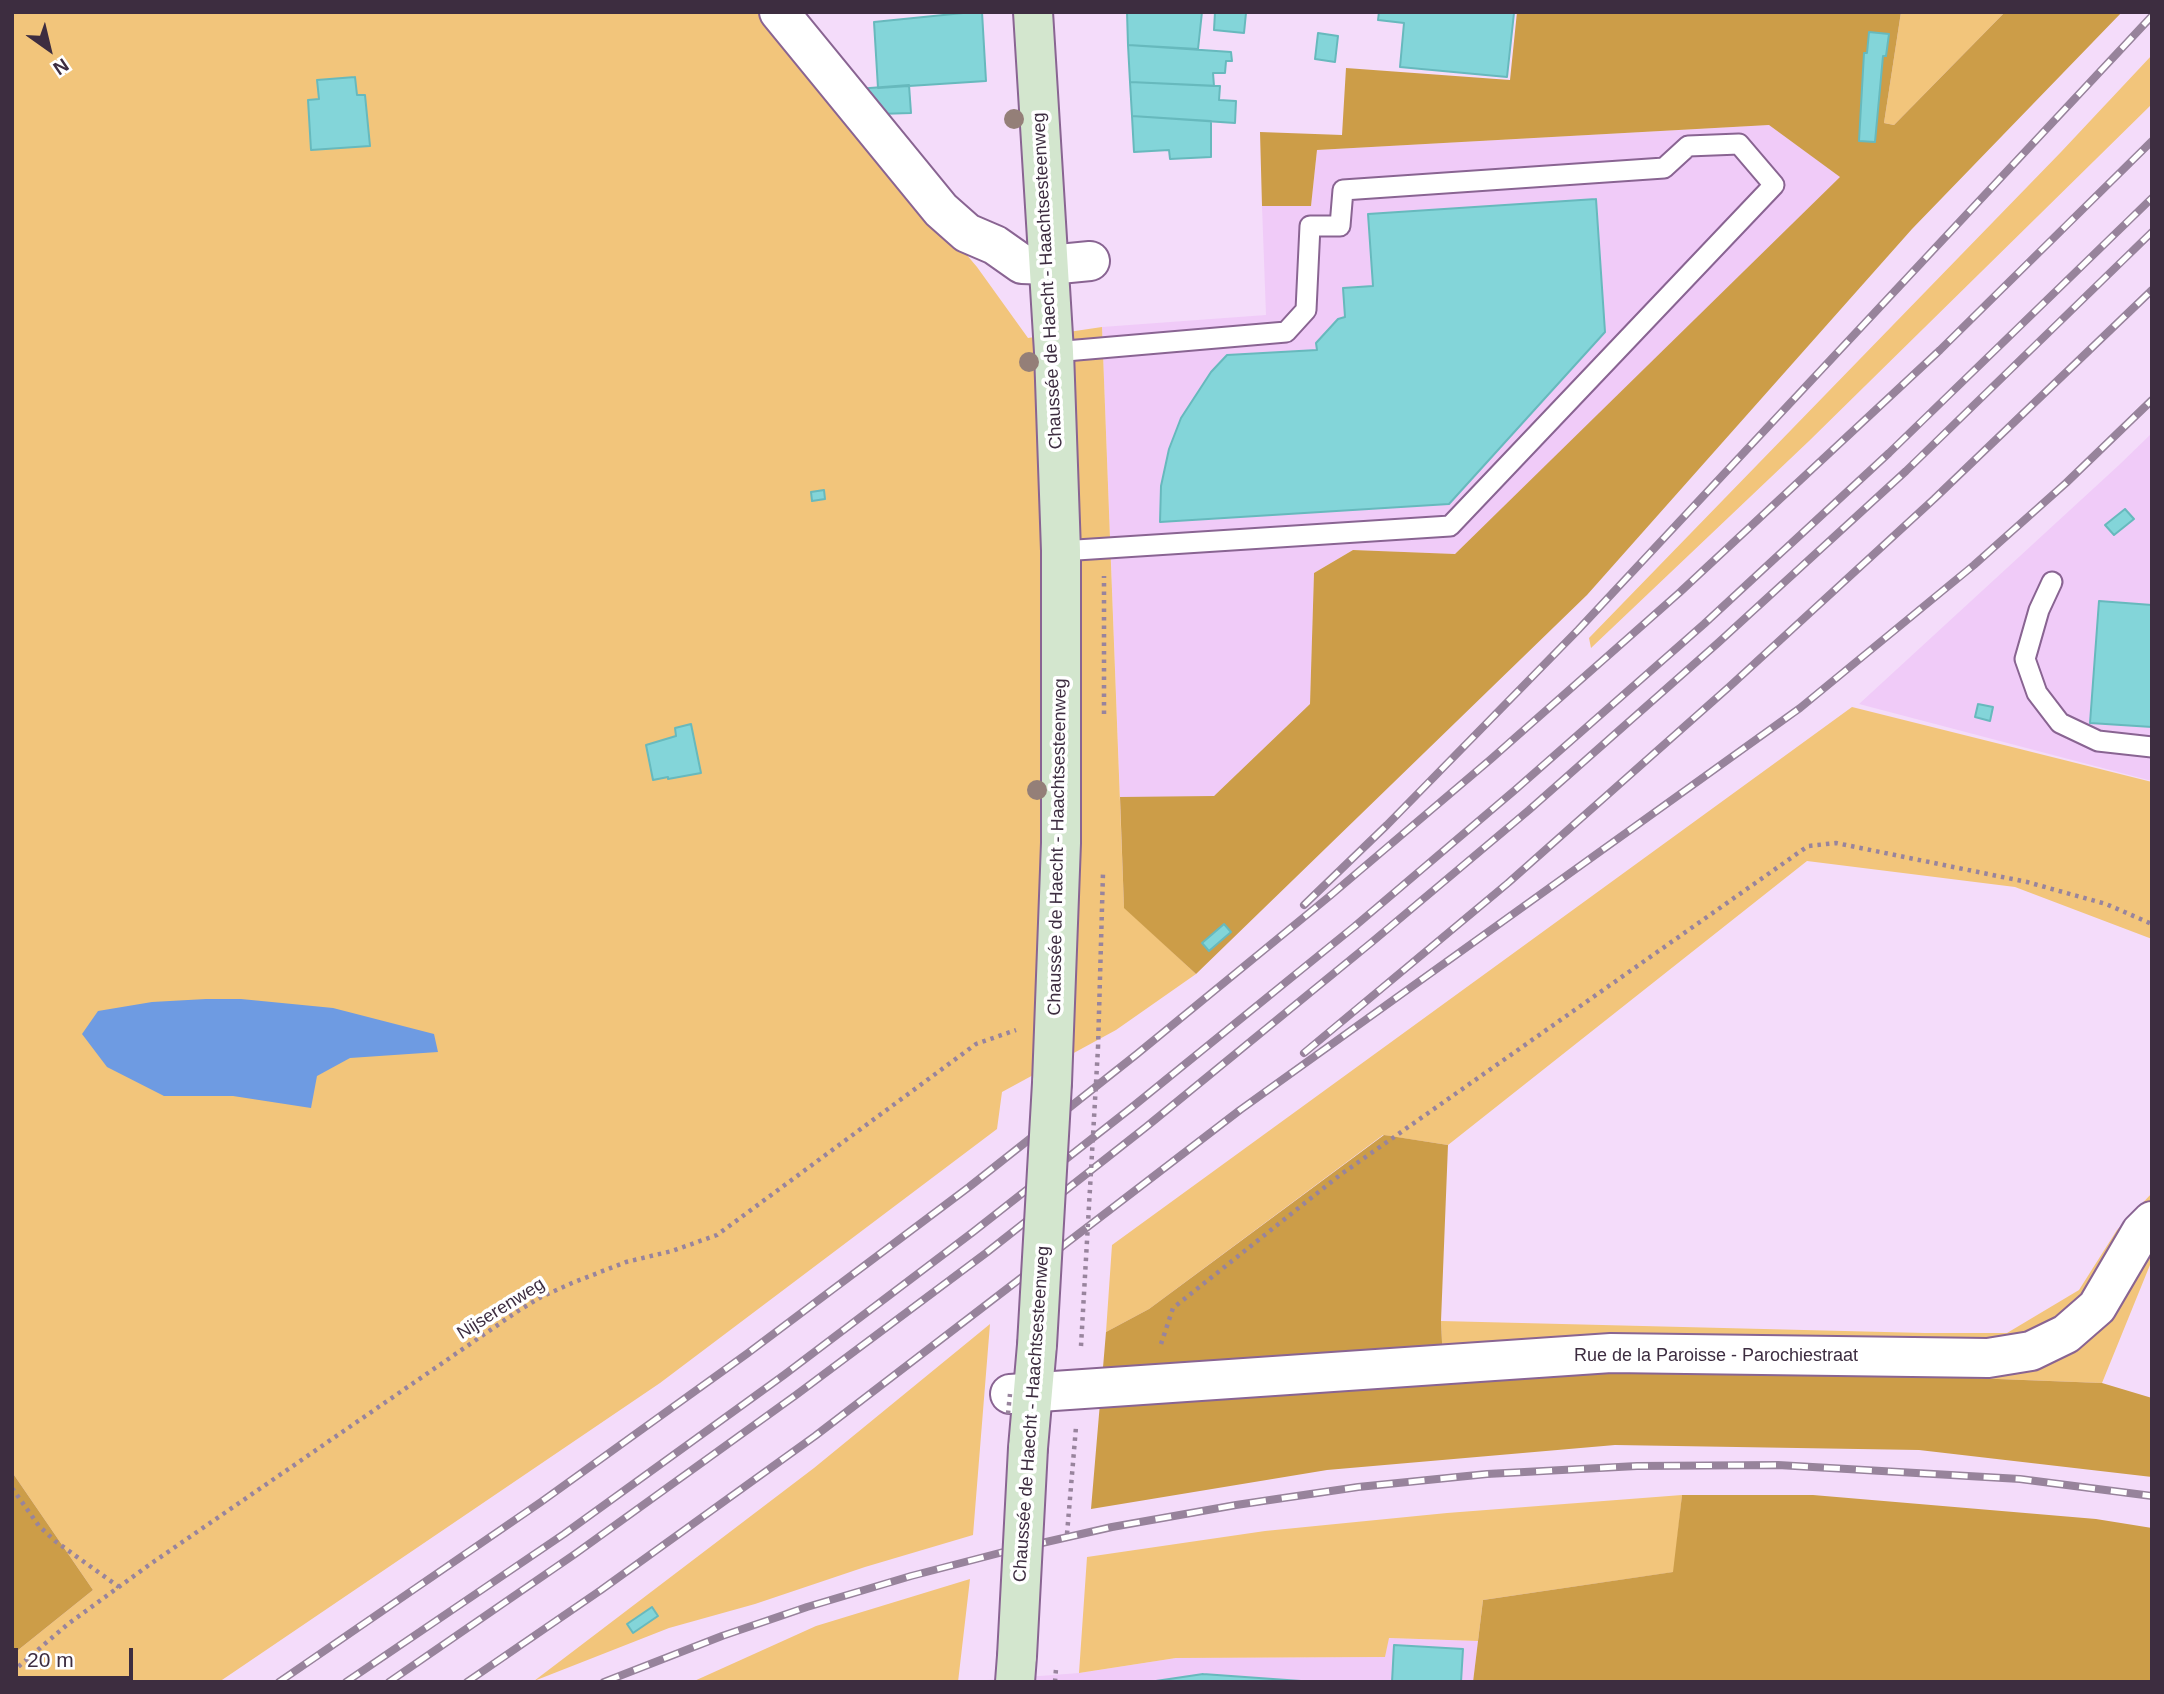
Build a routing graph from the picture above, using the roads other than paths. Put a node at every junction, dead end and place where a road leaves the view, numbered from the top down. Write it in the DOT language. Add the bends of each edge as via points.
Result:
graph roads {
  1 [pos="779,12"];
  2 [pos="1033,12"];
  3 [pos="1090,261"];
  4 [pos="1049,265"];
  5 [pos="1054,352"];
  6 [pos="1061,551"];
  7 [pos="2052,582"];
  8 [pos="2152,747"];
  9 [pos="2152,1221"];
  10 [pos="1022,1393"];
  11 [pos="1016,1669"];
  1 -- 4 [label="street" via="941,210 968,233 1022,264"];
  2 -- 4 [label="main road, Chaussée de Haecht - Haachtsesteenweg"];
  3 -- 4 [label="street"];
  4 -- 5 [label="main road, Chaussée de Haecht - Haachtsesteenweg"];
  5 -- 6 [label="main road, Chaussée de Haecht - Haachtsesteenweg"];
  5 -- 6 [label="lane" via="1286,332 1306,310 1310,226 1340,226 1343,190 1664,168 1688,146 1739,144 1774,185 1450,526"];
  6 -- 10 [label="main road, Chaussée de Haecht - Haachtsesteenweg, bridge" via="1061,843 1052,1083 1037,1345"];
  7 -- 8 [label="lane" via="2025,659 2037,693 2060,723 2098,741"];
  9 -- 10 [label="street, Rue de la Paroisse - Parochiestraat" via="2097,1307 2066,1334 2031,1351 1989,1358 1611,1353"];
  10 -- 11 [label="main road, Chaussée de Haecht - Haachtsesteenweg, bridge" via="1028,1448"];
}
